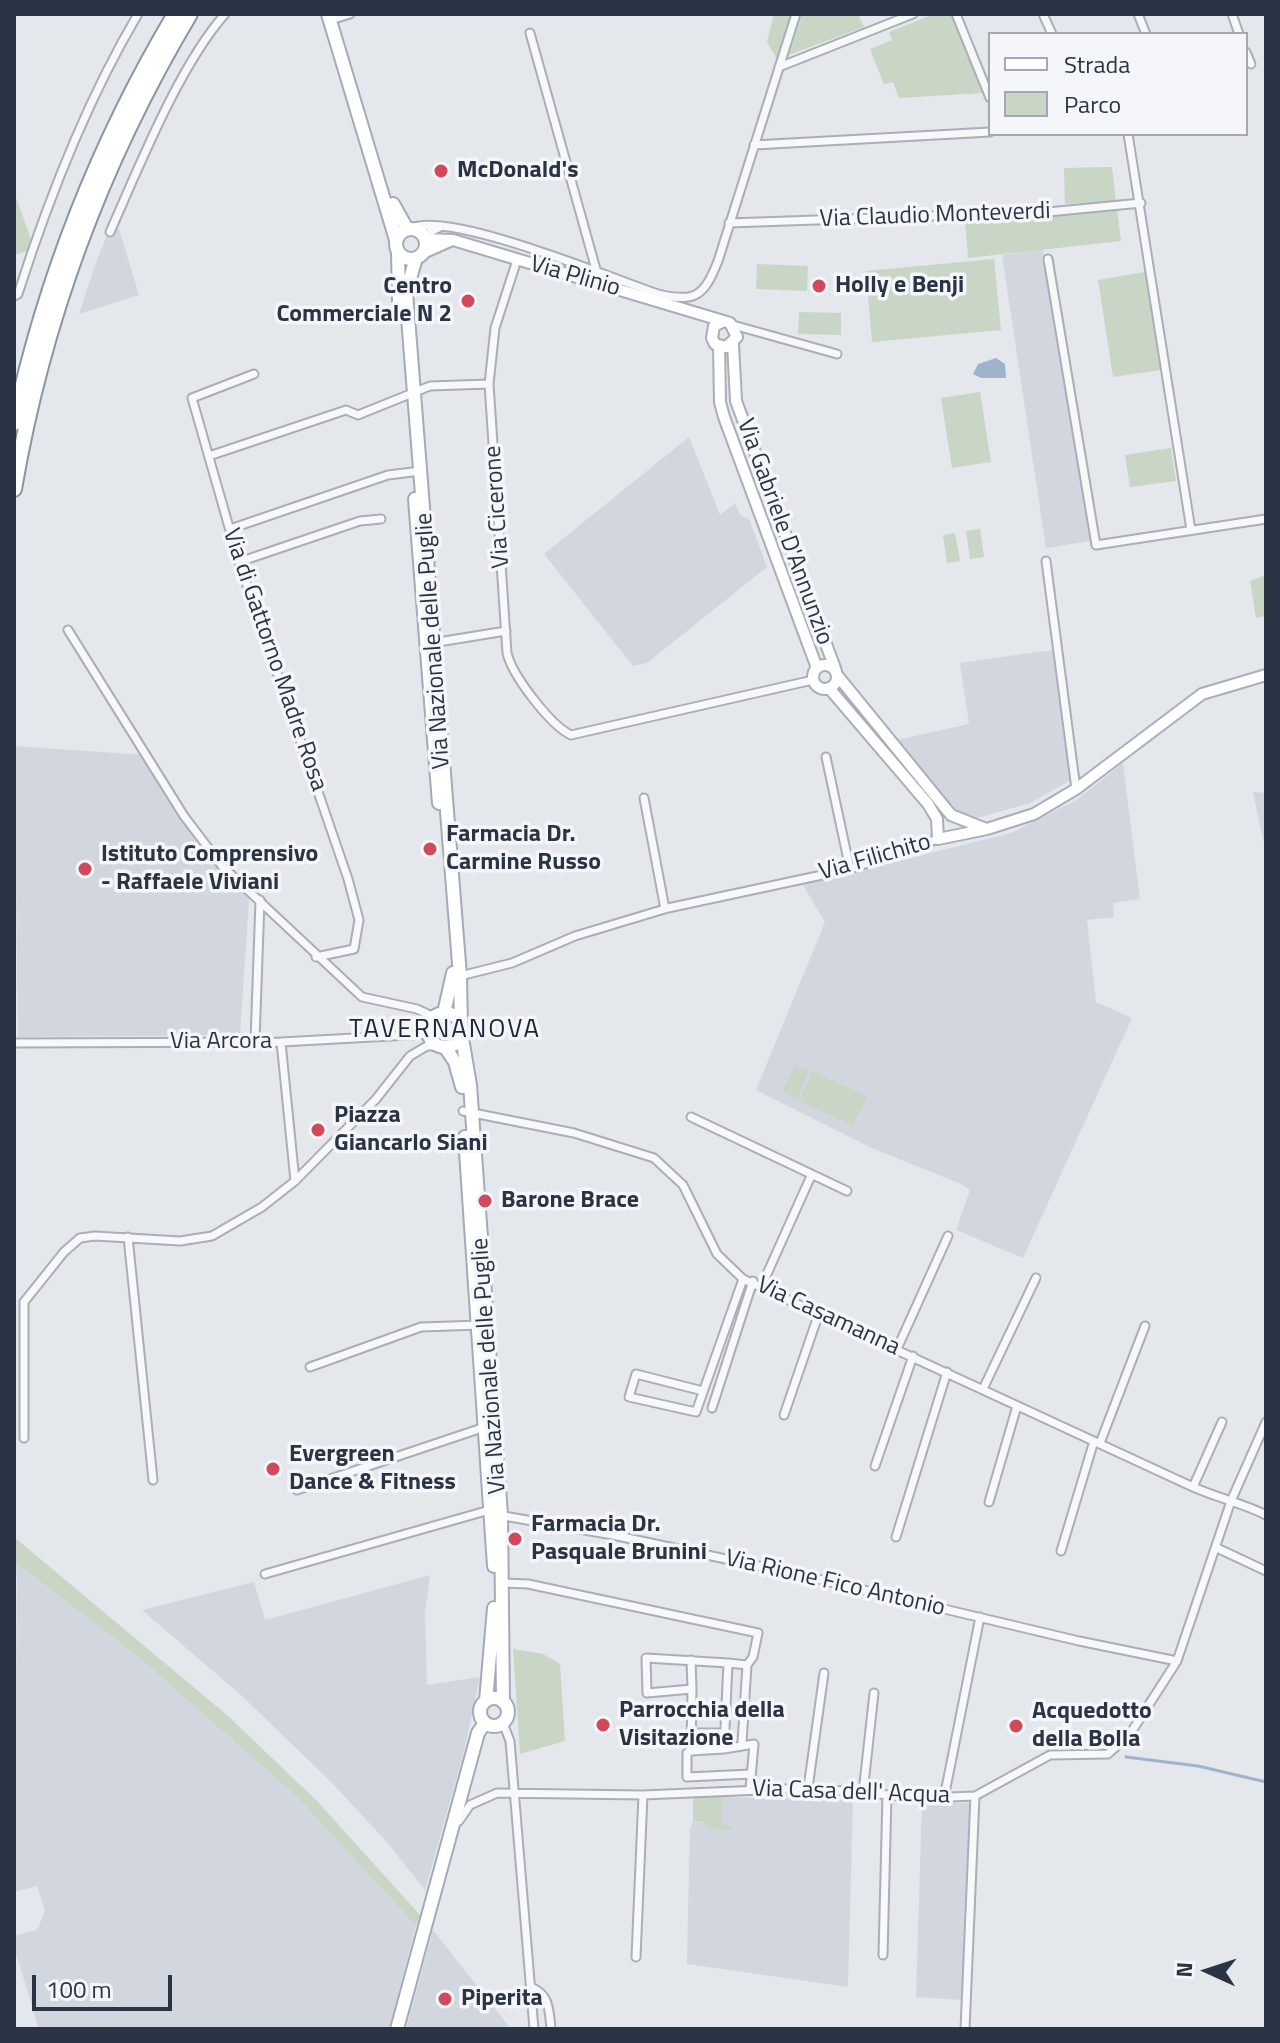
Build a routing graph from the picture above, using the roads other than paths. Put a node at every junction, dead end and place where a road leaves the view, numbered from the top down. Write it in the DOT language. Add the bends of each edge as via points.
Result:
graph roads {
  1 [pos="138,14"];
  2 [pos="175,14"];
  3 [pos="190,14"];
  4 [pos="225,14"];
  5 [pos="796,14"];
  6 [pos="913,14"];
  7 [pos="956,14"];
  8 [pos="338,15"];
  9 [pos="530,33"];
  10 [pos="1248,57"];
  11 [pos="1251,64"];
  12 [pos="779,67"];
  13 [pos="988,93"];
  14 [pos="988,132"];
  15 [pos="1128,136"];
  16 [pos="754,145"];
  17 [pos="1141,203"];
  18 [pos="729,223"];
  19 [pos="444,225"];
  20 [pos="110,232"];
  21 [pos="417,232"];
  22 [pos="453,240"];
  23 [pos="397,246"];
  24 [pos="419,256"];
  25 [pos="1048,259"];
  26 [pos="517,260"];
  27 [pos="597,273"];
  28 [pos="14,296"];
  29 [pos="697,313"];
  30 [pos="722,322"];
  31 [pos="733,325"];
  32 [pos="712,330"];
  33 [pos="733,344"];
  34 [pos="719,346"];
  35 [pos="837,354"];
  36 [pos="254,374"];
  37 [pos="489,384"];
  38 [pos="411,394"];
  39 [pos="14,423"];
  40 [pos="209,456"];
  41 [pos="417,472"];
  42 [pos="14,489"];
  43 [pos="381,519"];
  44 [pos="1266,519"];
  45 [pos="230,529"];
  46 [pos="1191,530"];
  47 [pos="1046,561"];
  48 [pos="239,562"];
  49 [pos="68,630"];
  50 [pos="506,631"];
  51 [pos="430,644"];
  52 [pos="817,668"];
  53 [pos="836,673"];
  54 [pos="1266,675"];
  55 [pos="813,680"];
  56 [pos="829,688"];
  57 [pos="826,757"];
  58 [pos="1076,789"];
  59 [pos="644,798"];
  60 [pos="987,829"];
  61 [pos="938,839"];
  62 [pos="850,869"];
  63 [pos="260,900"];
  64 [pos="665,909"];
  65 [pos="316,957"];
  66 [pos="457,977"];
  67 [pos="439,1015"];
  68 [pos="461,1029"];
  69 [pos="428,1034"];
  70 [pos="255,1041"];
  71 [pos="281,1042"];
  72 [pos="14,1043"];
  73 [pos="443,1046"];
  74 [pos="467,1111"];
  75 [pos="691,1117"];
  76 [pos="811,1176"];
  77 [pos="295,1181"];
  78 [pos="847,1191"];
  79 [pos="948,1236"];
  80 [pos="128,1237"];
  81 [pos="1036,1278"];
  82 [pos="743,1279"];
  83 [pos="753,1281"];
  84 [pos="762,1285"];
  85 [pos="819,1313"];
  86 [pos="483,1325"];
  87 [pos="1145,1326"];
  88 [pos="897,1349"];
  89 [pos="913,1356"];
  90 [pos="310,1367"];
  91 [pos="947,1372"];
  92 [pos="983,1389"];
  93 [pos="703,1391"];
  94 [pos="1017,1406"];
  95 [pos="712,1408"];
  96 [pos="784,1415"];
  97 [pos="1222,1422"];
  98 [pos="1266,1422"];
  99 [pos="489,1426"];
  100 [pos="24,1438"];
  101 [pos="1097,1442"];
  102 [pos="875,1466"];
  103 [pos="153,1480"];
  104 [pos="1193,1487"];
  105 [pos="297,1490"];
  106 [pos="1231,1501"];
  107 [pos="989,1502"];
  108 [pos="496,1512"];
  109 [pos="1266,1515"];
  110 [pos="896,1537"];
  111 [pos="1217,1548"];
  112 [pos="1061,1551"];
  113 [pos="1266,1571"];
  114 [pos="265,1574"];
  115 [pos="501,1583"];
  116 [pos="980,1617"];
  117 [pos="691,1660"];
  118 [pos="1177,1661"];
  119 [pos="728,1663"];
  120 [pos="747,1665"];
  121 [pos="824,1673"];
  122 [pos="692,1689"];
  123 [pos="874,1693"];
  124 [pos="486,1701"];
  125 [pos="503,1702"];
  126 [pos="485,1723"];
  127 [pos="503,1723"];
  128 [pos="692,1733"];
  129 [pos="724,1733"];
  130 [pos="742,1743"];
  131 [pos="724,1749"];
  132 [pos="691,1751"];
  133 [pos="751,1774"];
  134 [pos="808,1788"];
  135 [pos="750,1789"];
  136 [pos="863,1793"];
  137 [pos="513,1794"];
  138 [pos="643,1795"];
  139 [pos="887,1795"];
  140 [pos="975,1796"];
  141 [pos="944,1798"];
  142 [pos="449,1840"];
  143 [pos="883,1955"];
  144 [pos="636,1957"];
  145 [pos="531,1987"];
  146 [pos="397,2029"];
  147 [pos="534,2029"];
  148 [pos="551,2029"];
  149 [pos="965,2029"];
  1 -- 28 [label="street" via="91,102"];
  2 -- 39 [label="highway" via="78,213 37,332"];
  3 -- 42 [label="highway" via="125,137 72,265 39,372"];
  4 -- 20 [label="street" via="211,29 158,126"];
  5 -- 12 [label="street"];
  6 -- 12 [label="street"];
  7 -- 13 [label="street"];
  8 -- 21 [label="main road, Via Nazionale delle Puglie" via="397,217"];
  8 -- 23 [label="main road, Via Nazionale delle Puglie"];
  9 -- 27 [label="street"];
  10 -- 11 [label="street"];
  12 -- 16 [label="street"];
  14 -- 16 [label="street"];
  15 -- 17 [label="street"];
  16 -- 18 [label="street"];
  17 -- 18 [label="street, Via Claudio Monteverdi" via="1048,212"];
  17 -- 46 [label="street"];
  18 -- 27 [label="street" via="707,287 694,297 678,299"];
  19 -- 21 [label="street"];
  19 -- 21 [label="street" via="424,223"];
  19 -- 27 [label="street"];
  21 -- 22 [label="street, Via Plinio"];
  21 -- 23 [label="main road"];
  21 -- 24 [label="main road, Via Nazionale delle Puglie"];
  22 -- 24 [label="street"];
  22 -- 26 [label="street, Via Plinio"];
  23 -- 24 [label="main road" via="406,258"];
  23 -- 38 [label="main road, Via Nazionale delle Puglie"];
  24 -- 38 [label="main road, Via Nazionale delle Puglie" via="406,292"];
  25 -- 46 [label="street" via="1096,545"];
  26 -- 29 [label="street, Via Plinio"];
  26 -- 37 [label="street, Via Cicerone" via="495,328"];
  29 -- 30 [label="street, Via Plinio"];
  29 -- 32 [label="street"];
  30 -- 31 [label="street, Via Plinio"];
  30 -- 32 [label="street"];
  31 -- 33 [label="street"];
  31 -- 35 [label="street, Via Plinio"];
  32 -- 34 [label="street"];
  33 -- 34 [label="street"];
  33 -- 53 [label="street, Via Gabriele D'Annunzio" via="736,401"];
  34 -- 52 [label="street, Via Gabriele D'Annunzio" via="724,417"];
  36 -- 40 [label="street, Via di Gattorno Madre Rosa" via="192,398"];
  37 -- 38 [label="street" via="430,386"];
  37 -- 50 [label="street, Via Cicerone"];
  38 -- 40 [label="street" via="358,415 341,412"];
  38 -- 41 [label="main road, Via Nazionale delle Puglie"];
  40 -- 45 [label="street, Via di Gattorno Madre Rosa"];
  41 -- 45 [label="street" via="388,475"];
  41 -- 51 [label="main road, Via Nazionale delle Puglie"];
  43 -- 48 [label="street" via="360,521"];
  44 -- 46 [label="street"];
  45 -- 48 [label="street, Via di Gattorno Madre Rosa"];
  47 -- 58 [label="street"];
  48 -- 65 [label="street, Via di Gattorno Madre Rosa" via="359,920 354,949"];
  49 -- 63 [label="street" via="184,816 222,866"];
  50 -- 51 [label="street"];
  50 -- 55 [label="street, Via Cicerone" via="515,674 571,735"];
  51 -- 66 [label="main road, Via Nazionale delle Puglie"];
  52 -- 53 [label="street, Via Gabriele D'Annunzio" via="825,664"];
  52 -- 55 [label="street, Via Gabriele D'Annunzio"];
  53 -- 56 [label="street, Via Gabriele D'Annunzio"];
  53 -- 60 [label="street, Via Gabriele D'Annunzio" via="951,815"];
  54 -- 58 [label="street, Via Filichito" via="1202,694"];
  55 -- 56 [label="street, Via Gabriele D'Annunzio"];
  56 -- 61 [label="street, Via Gabriele D'Annunzio" via="928,804 937,819"];
  57 -- 62 [label="street"];
  58 -- 60 [label="street, Via Filichito" via="1034,814"];
  59 -- 64 [label="street"];
  60 -- 61 [label="street, Via Filichito"];
  61 -- 62 [label="street, Via Filichito"];
  62 -- 64 [label="street, Via Filichito"];
  63 -- 65 [label="street"];
  63 -- 70 [label="street"];
  64 -- 66 [label="street, Via Filichito"];
  65 -- 67 [label="street" via="362,997"];
  66 -- 67 [label="main road, Via Nazionale delle Puglie"];
  66 -- 68 [label="main road, Via Nazionale delle Puglie"];
  67 -- 68 [label="main road" via="455,1016"];
  67 -- 69 [label="main road"];
  68 -- 73 [label="main road" via="458,1041"];
  68 -- 74 [label="main road, Via Nazionale delle Puglie"];
  69 -- 71 [label="street, Via Arcora"];
  69 -- 73 [label="main road"];
  70 -- 71 [label="street, Via Arcora"];
  70 -- 72 [label="street, Via Arcora"];
  71 -- 77 [label="street"];
  73 -- 74 [label="main road, Via Nazionale delle Puglie" via="461,1075"];
  73 -- 77 [label="street" via="427,1046 410,1056 376,1099"];
  74 -- 82 [label="street, Via Casamanna" via="574,1133 654,1158 683,1185 717,1254"];
  74 -- 86 [label="main road, Via Nazionale delle Puglie"];
  75 -- 76 [label="street"];
  76 -- 78 [label="street"];
  76 -- 84 [label="street"];
  77 -- 80 [label="street" via="212,1236 180,1241"];
  79 -- 88 [label="street"];
  80 -- 100 [label="street" via="80,1238 24,1302"];
  80 -- 103 [label="street"];
  81 -- 92 [label="street"];
  82 -- 83 [label="street, Via Casamanna"];
  82 -- 93 [label="street"];
  83 -- 84 [label="street, Via Casamanna"];
  83 -- 95 [label="street"];
  84 -- 85 [label="street, Via Casamanna"];
  85 -- 88 [label="street, Via Casamanna"];
  85 -- 96 [label="street"];
  86 -- 90 [label="street" via="421,1327"];
  86 -- 99 [label="main road, Via Nazionale delle Puglie"];
  87 -- 101 [label="street"];
  88 -- 89 [label="street, Via Casamanna"];
  89 -- 91 [label="street, Via Casamanna"];
  89 -- 102 [label="street"];
  91 -- 92 [label="street, Via Casamanna"];
  91 -- 110 [label="street"];
  92 -- 94 [label="street, Via Casamanna"];
  93 -- 93 [label="street" via="636,1374 629,1397 696,1412"];
  94 -- 101 [label="street, Via Casamanna"];
  94 -- 107 [label="street"];
  97 -- 104 [label="street"];
  98 -- 106 [label="street"];
  99 -- 105 [label="street"];
  99 -- 108 [label="main road, Via Nazionale delle Puglie"];
  101 -- 104 [label="street, Via Casamanna"];
  101 -- 112 [label="street"];
  104 -- 106 [label="street, Via Casamanna"];
  106 -- 109 [label="street, Via Casamanna"];
  106 -- 111 [label="street"];
  108 -- 114 [label="street"];
  108 -- 115 [label="main road, Via Nazionale delle Puglie"];
  108 -- 116 [label="street, Via Rione Fico Antonio"];
  108 -- 124 [label="main road, Via Nazionale delle Puglie"];
  111 -- 113 [label="street"];
  111 -- 118 [label="street"];
  115 -- 120 [label="street" via="528,1584 758,1633"];
  115 -- 125 [label="main road, Via Nazionale delle Puglie"];
  116 -- 118 [label="street, Via Rione Fico Antonio"];
  116 -- 141 [label="street"];
  117 -- 119 [label="street"];
  117 -- 122 [label="street"];
  117 -- 122 [label="street" via="646,1658 647,1693"];
  118 -- 140 [label="street, Via Casa dell' Acqua" via="1114,1751 1101,1756 1050,1755"];
  119 -- 120 [label="street"];
  119 -- 129 [label="street"];
  120 -- 130 [label="street"];
  121 -- 134 [label="street"];
  122 -- 128 [label="street"];
  123 -- 136 [label="street"];
  124 -- 125 [label="main road"];
  124 -- 126 [label="main road" via="481,1712"];
  125 -- 127 [label="main road" via="508,1712"];
  126 -- 127 [label="main road"];
  126 -- 142 [label="main road"];
  127 -- 137 [label="street" via="510,1741"];
  128 -- 129 [label="street"];
  128 -- 132 [label="street"];
  129 -- 131 [label="street"];
  130 -- 131 [label="street"];
  130 -- 133 [label="street" via="754,1744"];
  131 -- 132 [label="street"];
  132 -- 133 [label="street" via="687,1777"];
  133 -- 135 [label="street"];
  134 -- 135 [label="street, Via Casa dell' Acqua"];
  134 -- 136 [label="street, Via Casa dell' Acqua"];
  135 -- 138 [label="street, Via Casa dell' Acqua"];
  136 -- 139 [label="street, Via Casa dell' Acqua"];
  137 -- 138 [label="street, Via Casa dell' Acqua"];
  137 -- 142 [label="street, Via Casa dell' Acqua" via="497,1793 473,1803"];
  137 -- 145 [label="street"];
  138 -- 144 [label="street"];
  139 -- 141 [label="street, Via Casa dell' Acqua"];
  139 -- 143 [label="street"];
  140 -- 141 [label="street, Via Casa dell' Acqua"];
  140 -- 149 [label="street"];
  142 -- 146 [label="main road"];
  145 -- 147 [label="street"];
  145 -- 148 [label="street" via="547,2000"];
}
